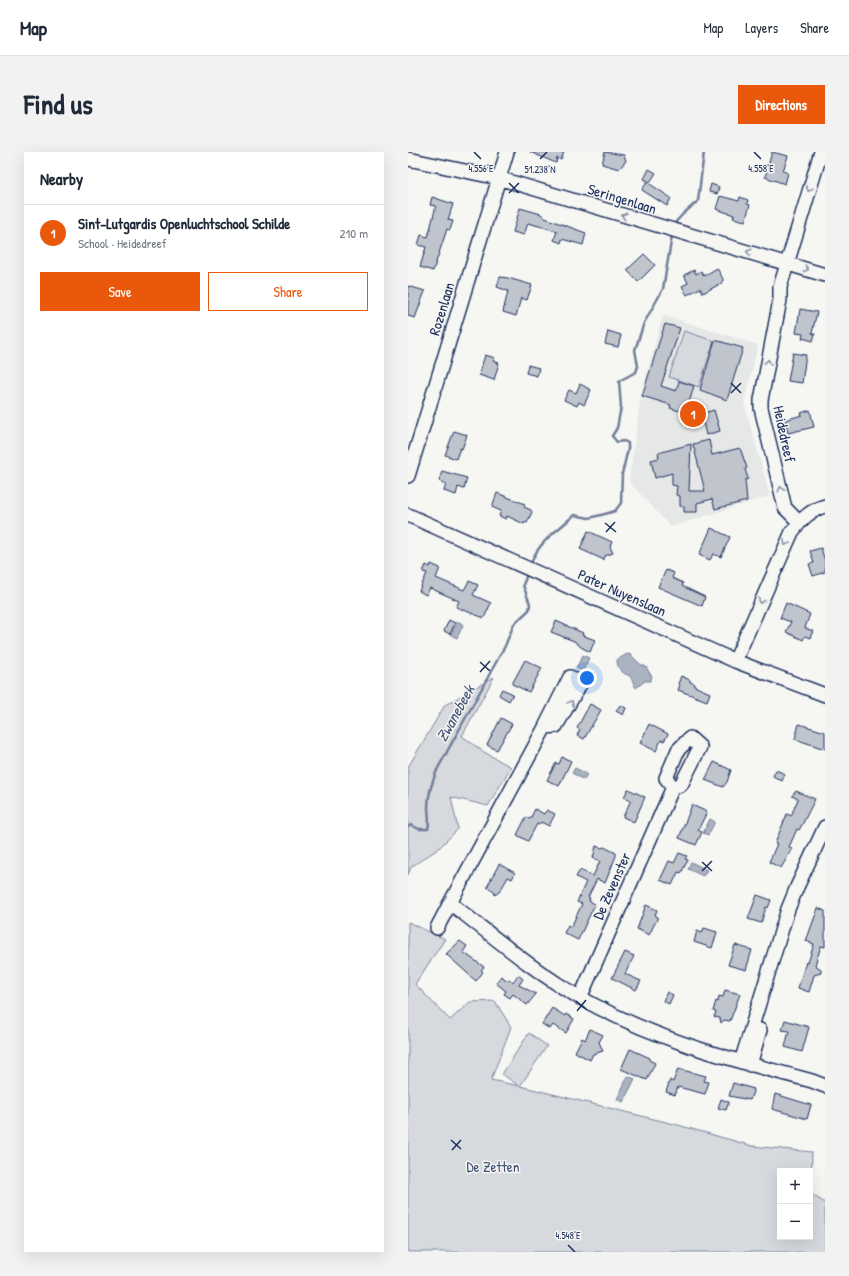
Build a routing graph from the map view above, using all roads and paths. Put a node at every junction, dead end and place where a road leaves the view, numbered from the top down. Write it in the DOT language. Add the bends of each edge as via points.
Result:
graph roads {
  1 [pos="507,152"];
  2 [pos="821,152"];
  3 [pos="408,159"];
  4 [pos="498,178"];
  5 [pos="786,263"];
  6 [pos="825,275"];
  7 [pos="408,476"];
  8 [pos="825,506"];
  9 [pos="408,515"];
  10 [pos="799,522"];
  11 [pos="735,661"];
  12 [pos="825,695"];
  13 [pos="545,727"];
  14 [pos="674,787"];
  15 [pos="825,827"];
  16 [pos="825,846"];
  17 [pos="800,888"];
  18 [pos="450,903"];
  19 [pos="437,928"];
  20 [pos="580,998"];
  21 [pos="745,1063"];
  22 [pos="825,1086"];
  1 -- 4 [label="street, Rozenlaan"];
  2 -- 5 [label="street, Heidedreef, one-way"];
  3 -- 4 [label="street, Seringenlaan"];
  5 -- 4 [label="street, Seringenlaan, one-way"];
  4 -- 7 [label="street, Rozenlaan"];
  5 -- 6 [label="street, Seringenlaan, one-way"];
  10 -- 5 [label="street, Heidedreef, one-way" via="785,508 761,408"];
  8 -- 10 [label="street" via="815,509"];
  9 -- 11 [label="street, Pater Nuyenslaan"];
  10 -- 11 [label="street, one-way" via="783,549"];
  11 -- 12 [label="street, Pater Nuyenslaan"];
  13 -- 18 [label="street"];
  14 -- 20 [label="street, De Zevenster"];
  15 -- 17 [label="street"];
  16 -- 17 [label="street"];
  17 -- 21 [label="street"];
  18 -- 19 [label="street"];
  18 -- 20 [label="street" via="513,952"];
  20 -- 21 [label="street" via="656,1035"];
  21 -- 22 [label="street"];
}
